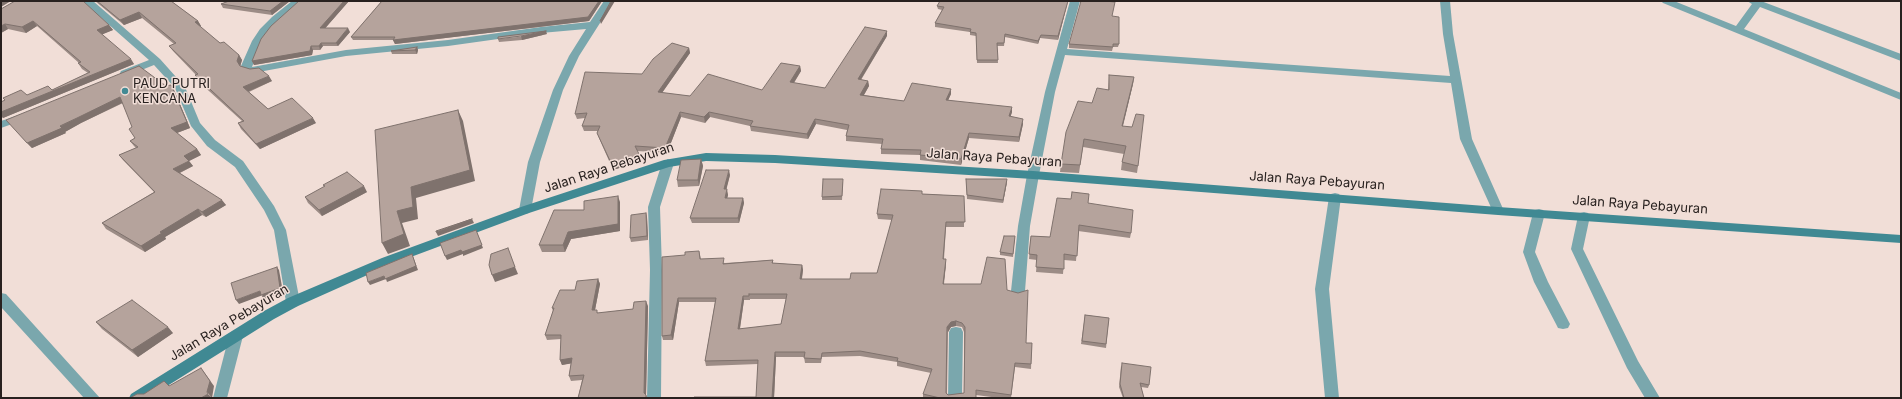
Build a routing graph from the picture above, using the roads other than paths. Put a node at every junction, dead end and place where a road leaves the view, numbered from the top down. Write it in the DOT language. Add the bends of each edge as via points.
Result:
graph roads {
  1 [pos="87,1"];
  2 [pos="298,1"];
  3 [pos="609,1"];
  4 [pos="1075,1"];
  5 [pos="1445,1"];
  6 [pos="1666,1"];
  7 [pos="1755,2"];
  8 [pos="594,25"];
  9 [pos="1738,30"];
  10 [pos="1061,52"];
  11 [pos="1901,58"];
  12 [pos="156,60"];
  13 [pos="114,78"];
  14 [pos="1456,80"];
  15 [pos="1901,97"];
  16 [pos="33,112"];
  17 [pos="1,125"];
  18 [pos="668,163"];
  19 [pos="1033,175"];
  20 [pos="1335,198"];
  21 [pos="525,210"];
  22 [pos="1498,211"];
  23 [pos="1539,213"];
  24 [pos="1584,216"];
  25 [pos="1901,239"];
  26 [pos="1018,291"];
  27 [pos="1,298"];
  28 [pos="293,302"];
  29 [pos="1562,324"];
  30 [pos="956,332"];
  31 [pos="236,336"];
  32 [pos="93,398"];
  33 [pos="136,398"];
  34 [pos="220,398"];
  35 [pos="654,398"];
  36 [pos="955,398"];
  37 [pos="1332,398"];
  38 [pos="1654,398"];
  1 -- 12 [label="street"];
  2 -- 8 [label="street" via="275,19 257,41 246,66 248,69 346,53"];
  3 -- 8 [label="street"];
  4 -- 10 [label="street"];
  5 -- 14 [label="street"];
  6 -- 9 [label="street"];
  7 -- 9 [label="street"];
  7 -- 11 [label="street"];
  8 -- 21 [label="street" via="574,56 558,90 534,162"];
  9 -- 15 [label="street"];
  10 -- 14 [label="street"];
  10 -- 19 [label="street"];
  12 -- 13 [label="street"];
  12 -- 28 [label="street" via="180,87 195,124 211,143 238,164 270,209 280,230"];
  14 -- 22 [label="street" via="1466,139"];
  16 -- 17 [label="street"];
  18 -- 19 [label="main road, Jalan Raya Pebayuran" via="706,157 775,158"];
  18 -- 21 [label="main road, Jalan Raya Pebayuran"];
  18 -- 35 [label="street" via="654,207"];
  19 -- 20 [label="main road, Jalan Raya Pebayuran"];
  19 -- 26 [label="street" via="1024,226"];
  20 -- 22 [label="main road, Jalan Raya Pebayuran"];
  20 -- 37 [label="street" via="1322,289"];
  21 -- 28 [label="main road, Jalan Raya Pebayuran" via="387,261"];
  22 -- 23 [label="main road, Jalan Raya Pebayuran"];
  23 -- 24 [label="main road, Jalan Raya Pebayuran"];
  23 -- 29 [label="street" via="1529,252"];
  24 -- 25 [label="main road, Jalan Raya Pebayuran"];
  24 -- 38 [label="street" via="1578,249 1632,364"];
  27 -- 32 [label="street"];
  28 -- 31 [label="main road, Jalan Raya Pebayuran"];
  30 -- 36 [label="street"];
  31 -- 33 [label="main road, Jalan Raya Pebayuran"];
  31 -- 34 [label="street"];
}
